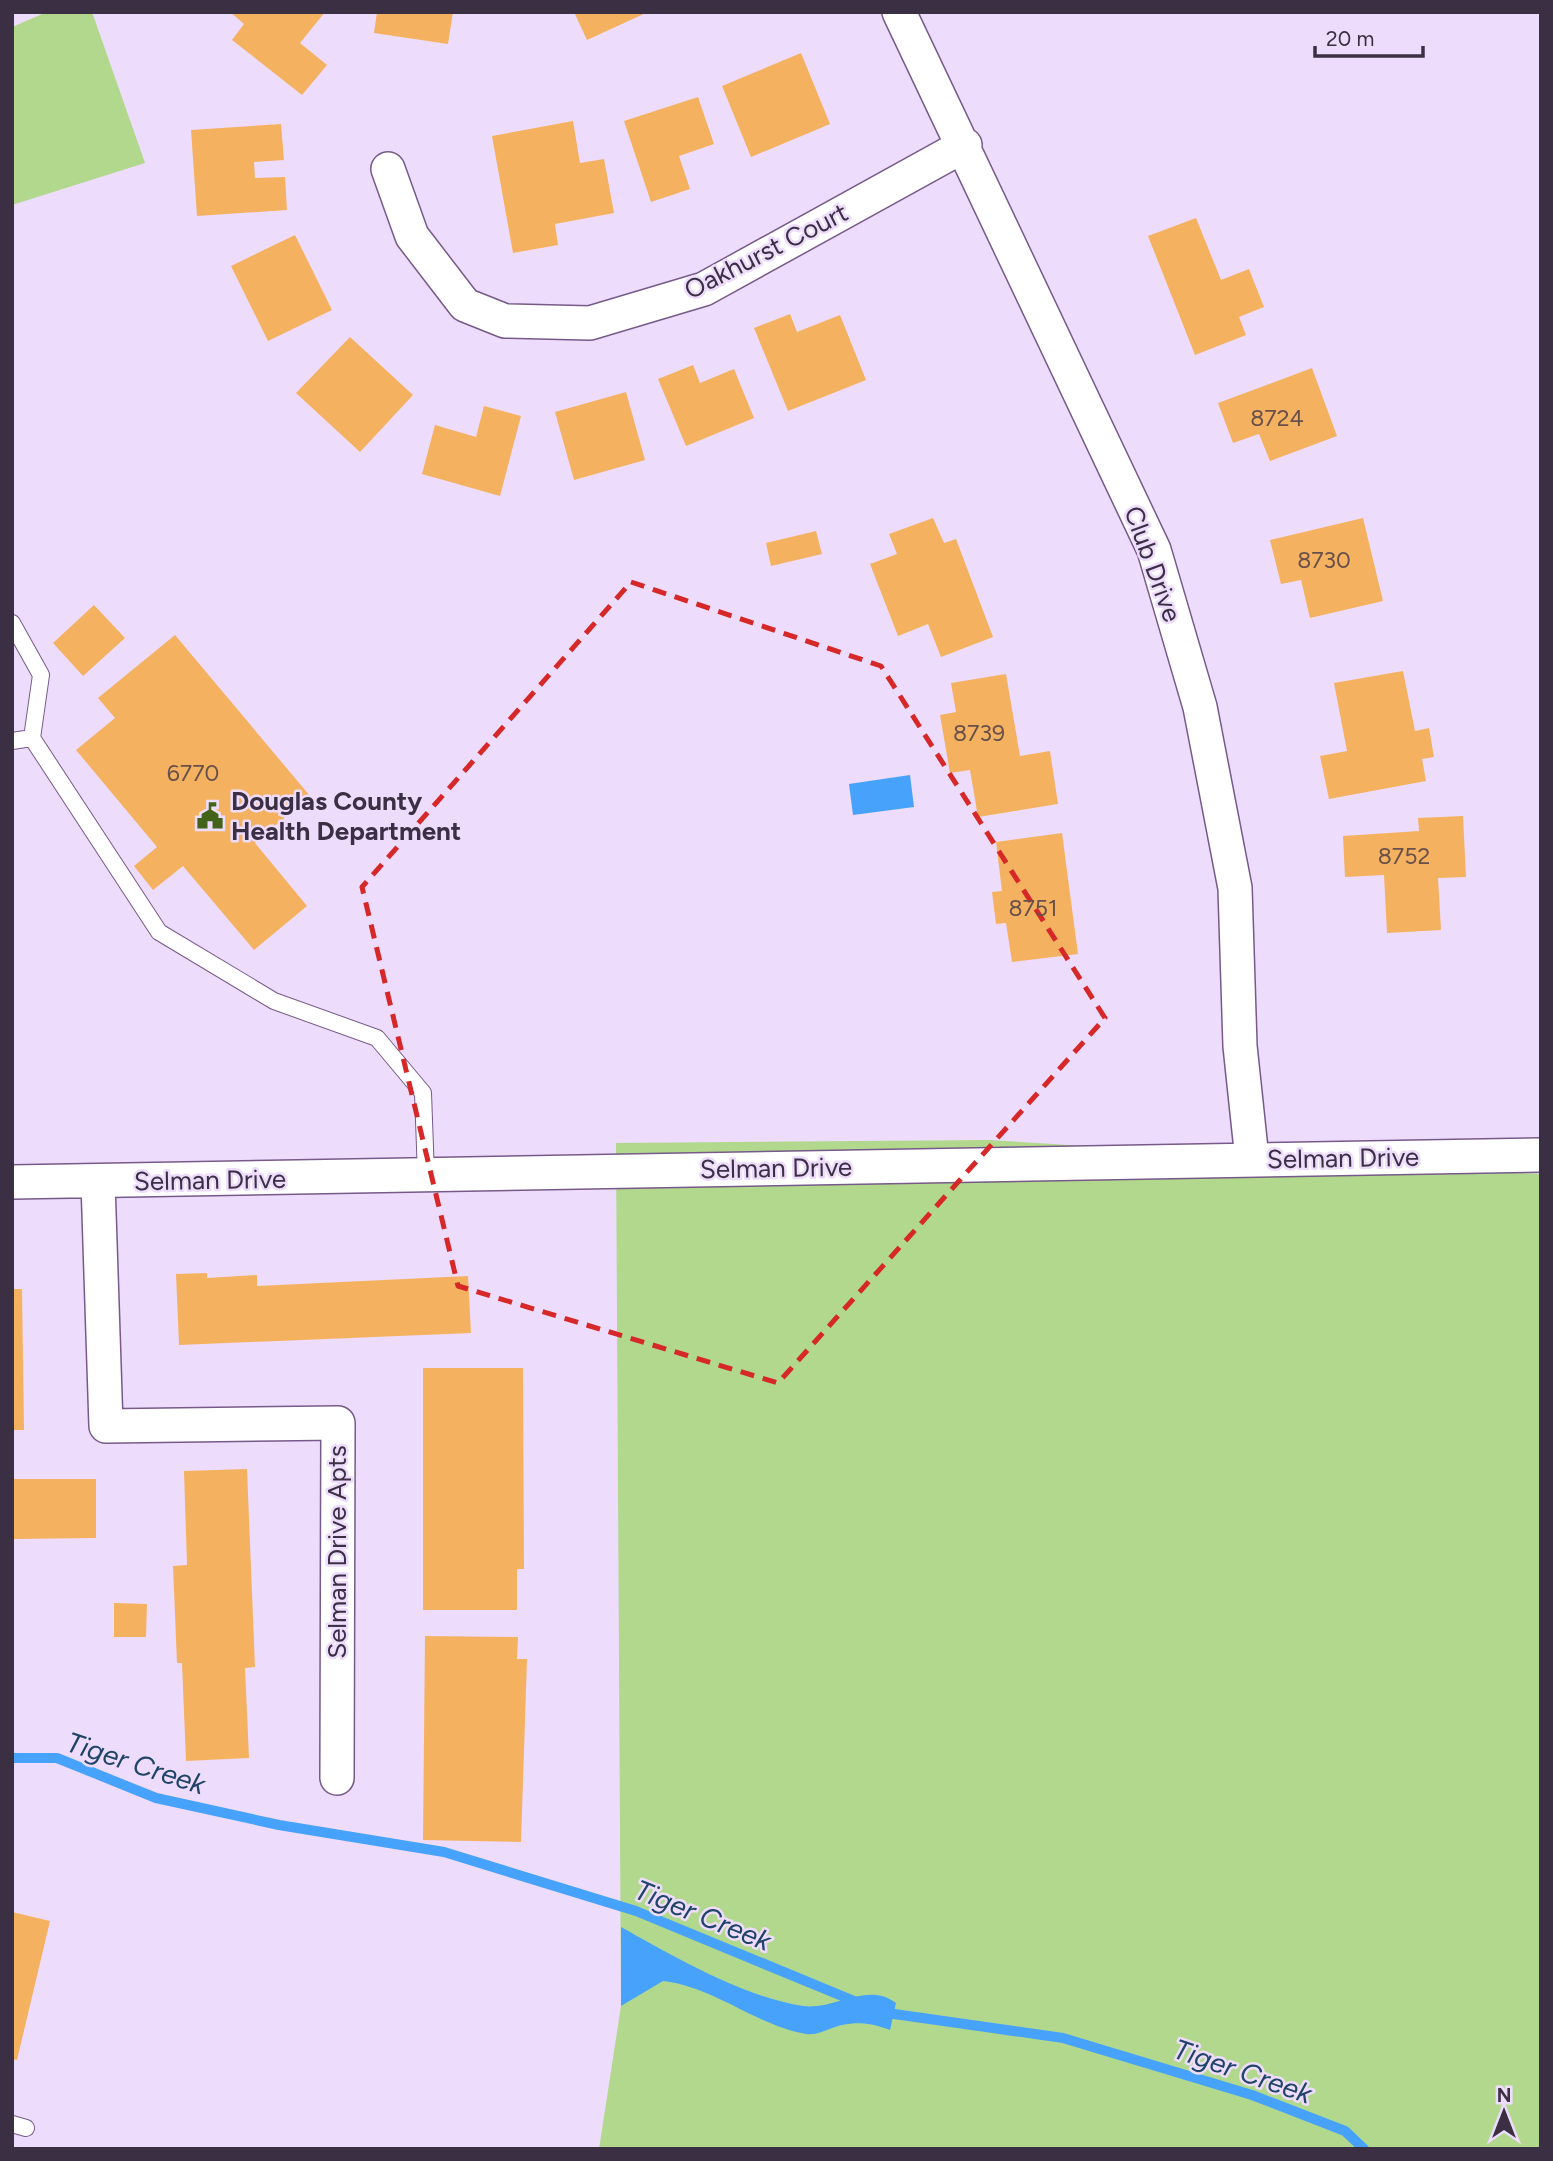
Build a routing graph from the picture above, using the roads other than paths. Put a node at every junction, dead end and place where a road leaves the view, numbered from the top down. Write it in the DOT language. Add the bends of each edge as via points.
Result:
graph roads {
  1 [pos="900,12"];
  2 [pos="965,145"];
  3 [pos="388,169"];
  4 [pos="12,623"];
  5 [pos="32,738"];
  6 [pos="12,741"];
  7 [pos="1541,1155"];
  8 [pos="1252,1159"];
  9 [pos="426,1175"];
  10 [pos="12,1182"];
  11 [pos="98,1182"];
  12 [pos="337,1778"];
  1 -- 2 [label="street, Club Drive"];
  2 -- 3 [label="street, Oakhurst Court" via="704,289 590,323 505,321 465,305 412,236"];
  2 -- 8 [label="street, Club Drive" via="1154,550 1200,707 1235,888 1240,1046"];
  4 -- 5 [label="lane" via="41,675"];
  5 -- 6 [label="lane"];
  5 -- 9 [label="lane" via="159,932 274,1001 377,1038 423,1093"];
  7 -- 8 [label="street, Selman Drive"];
  8 -- 9 [label="street, Selman Drive"];
  9 -- 11 [label="street, Selman Drive"];
  10 -- 11 [label="street, Selman Drive"];
  11 -- 12 [label="street, Selman Drive Apts" via="106,1426 338,1423"];
}
